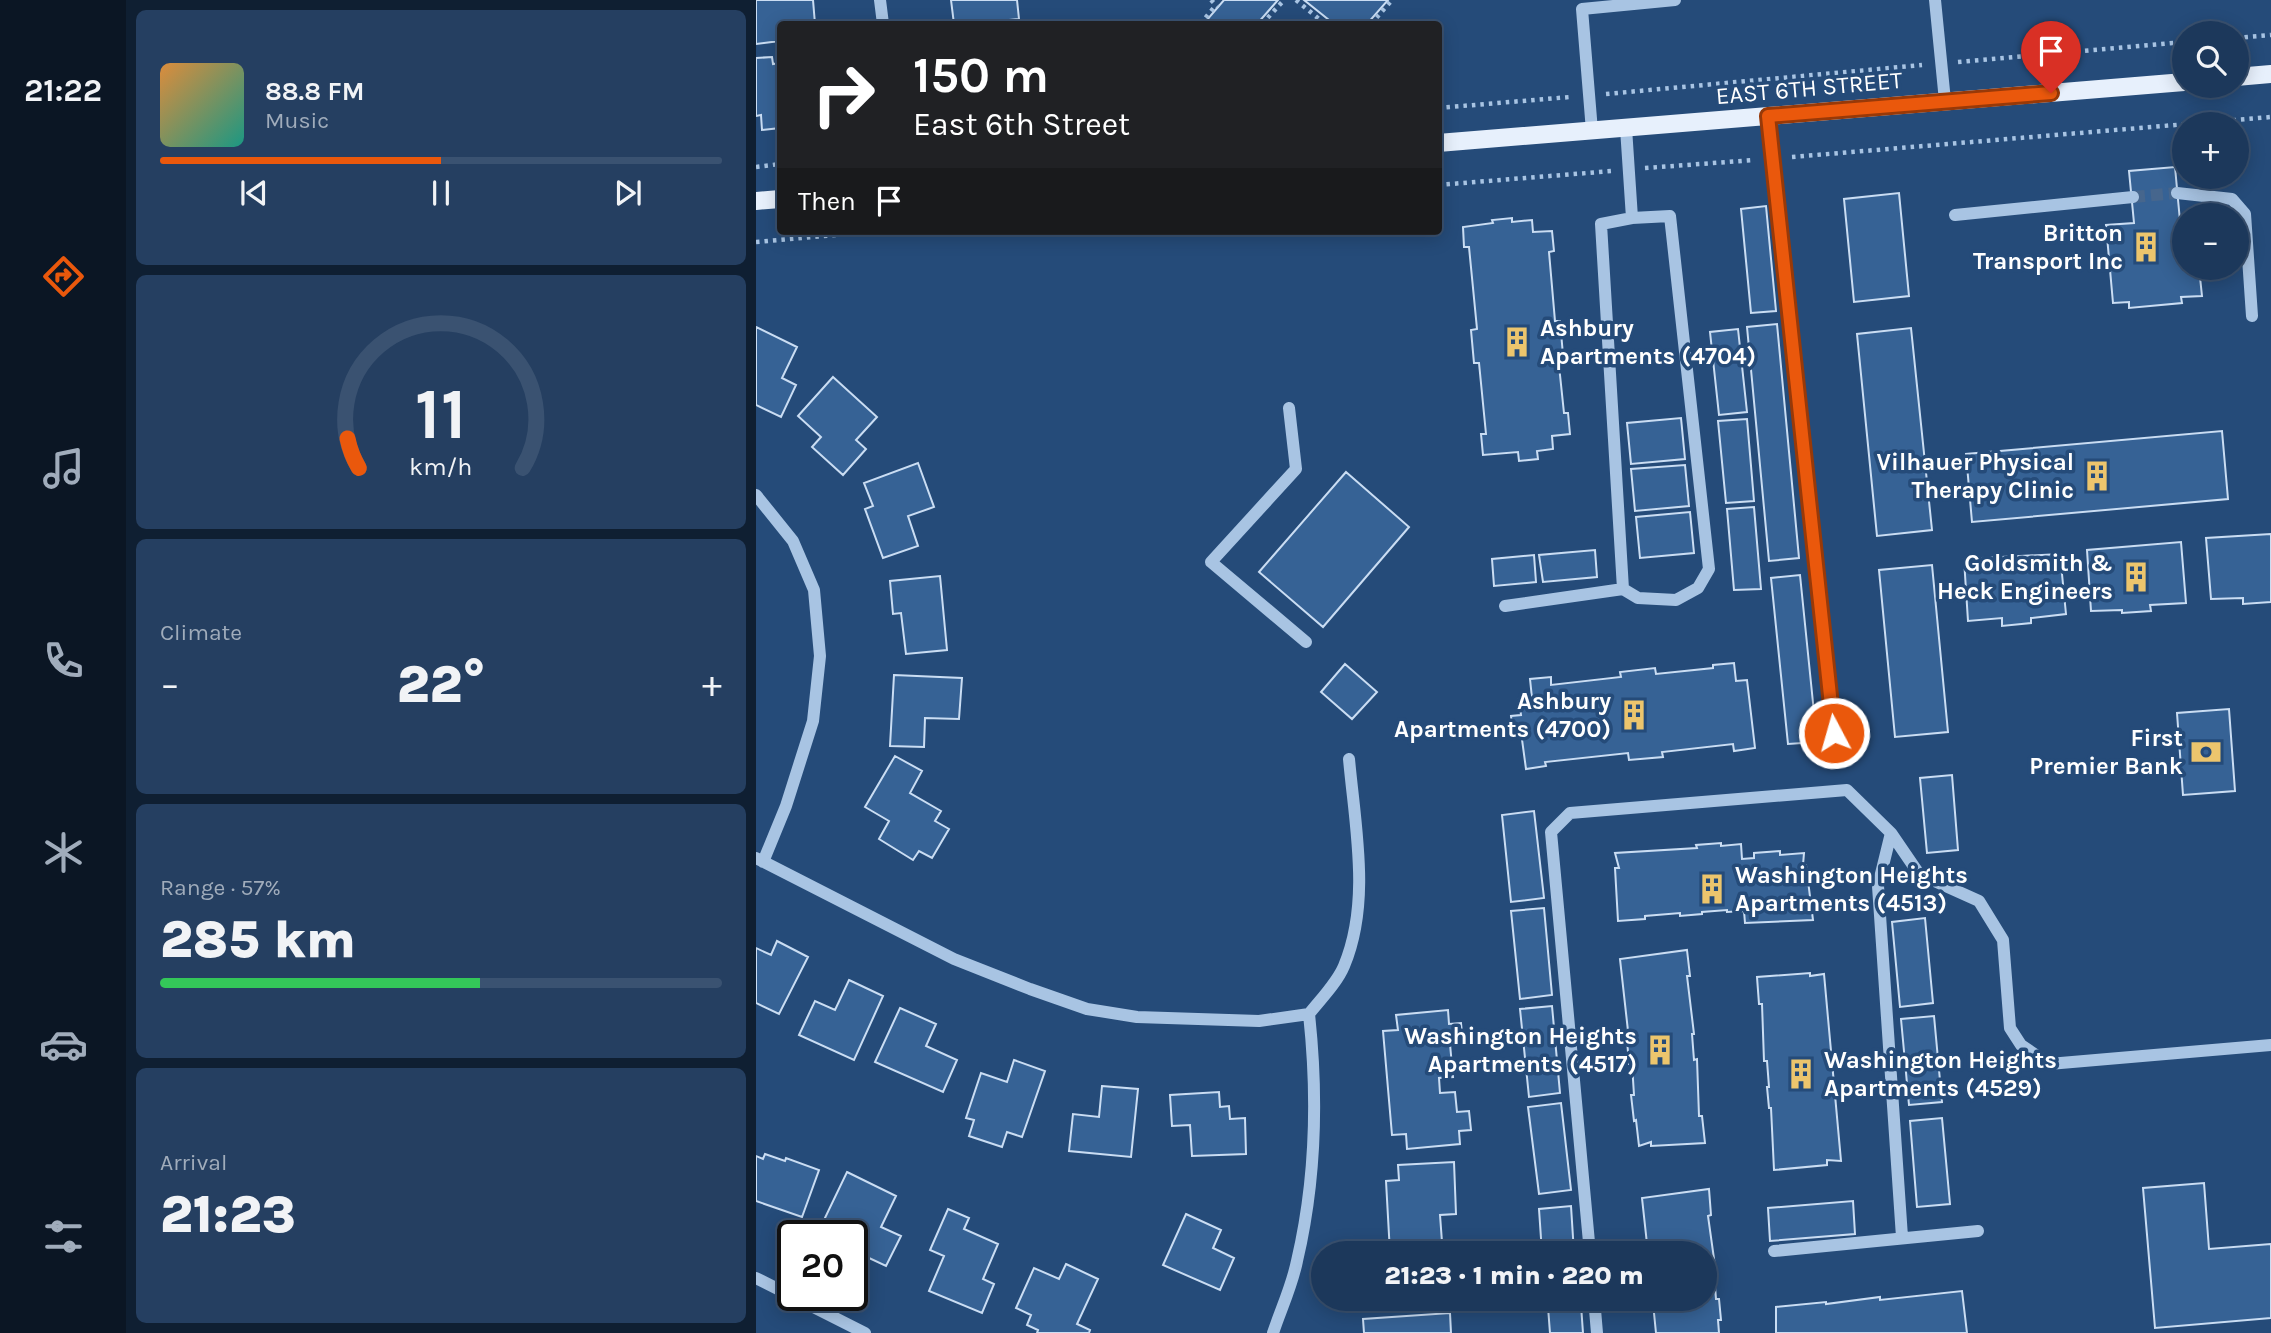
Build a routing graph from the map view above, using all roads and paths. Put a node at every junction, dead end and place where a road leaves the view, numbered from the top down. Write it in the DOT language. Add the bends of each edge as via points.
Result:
graph roads {
  1 [pos="880,0"];
  2 [pos="1211,0"];
  3 [pos="1284,0"];
  4 [pos="1296,0"];
  5 [pos="1392,0"];
  6 [pos="1675,0"];
  7 [pos="1935,0"];
  8 [pos="1581,4"];
  9 [pos="883,21"];
  10 [pos="1203,21"];
  11 [pos="1265,21"];
  12 [pos="1321,21"];
  13 [pos="1374,21"];
  14 [pos="2271,35"];
  15 [pos="2249,37"];
  16 [pos="2172,43"];
  17 [pos="1941,64"];
  18 [pos="2271,74"];
  19 [pos="2249,76"];
  20 [pos="2172,83"];
  21 [pos="1589,95"];
  22 [pos="1945,101"];
  23 [pos="1442,108"];
  24 [pos="1768,116"];
  25 [pos="2271,117"];
  26 [pos="1626,128"];
  27 [pos="1592,131"];
  28 [pos="1442,144"];
  29 [pos="1773,159"];
  30 [pos="777,164"];
  31 [pos="756,167"];
  32 [pos="1628,169"];
  33 [pos="1442,185"];
  34 [pos="2177,193"];
  35 [pos="2133,197"];
  36 [pos="777,199"];
  37 [pos="756,201"];
  38 [pos="1955,215"];
  39 [pos="1632,218"];
  40 [pos="836,235"];
  41 [pos="756,242"];
  42 [pos="2252,316"];
  43 [pos="1289,408"];
  44 [pos="756,495"];
  45 [pos="1623,589"];
  46 [pos="1506,606"];
  47 [pos="1306,642"];
  48 [pos="1834,733"];
  49 [pos="1349,759"];
  50 [pos="1891,833"];
  51 [pos="760,860"];
  52 [pos="1309,1014"];
  53 [pos="2271,1045"];
  54 [pos="1978,1230"];
  55 [pos="1902,1237"];
  56 [pos="1589,1241"];
  57 [pos="1774,1251"];
  58 [pos="756,1278"];
  59 [pos="1595,1311"];
  60 [pos="865,1333"];
  61 [pos="1273,1333"];
  62 [pos="1597,1333"];
  1 -- 9 [label="street"];
  2 -- 10 [label="path" via="1217,6"];
  3 -- 11 [label="path"];
  4 -- 12 [label="path"];
  5 -- 13 [label="path"];
  6 -- 8 [label="street"];
  7 -- 17 [label="street"];
  8 -- 21 [label="street"];
  14 -- 15 [label="path"];
  16 -- 17 [label="path"];
  17 -- 21 [label="path"];
  17 -- 22 [label="street"];
  18 -- 19 [label="main road"];
  20 -- 22 [label="main road, EAST 6TH STREET"];
  21 -- 23 [label="path"];
  21 -- 27 [label="street"];
  22 -- 24 [label="main road, EAST 6TH STREET"];
  24 -- 26 [label="main road, EAST 6TH STREET"];
  24 -- 29 [label="street"];
  25 -- 29 [label="path"];
  26 -- 27 [label="main road, EAST 6TH STREET"];
  26 -- 32 [label="street"];
  27 -- 28 [label="main road, EAST 6TH STREET"];
  29 -- 32 [label="path"];
  29 -- 48 [label="street"];
  30 -- 31 [label="path"];
  32 -- 33 [label="path"];
  32 -- 39 [label="street"];
  34 -- 42 [label="street" via="2231,199 2245,214"];
  35 -- 38 [label="street"];
  36 -- 37 [label="main road"];
  39 -- 45 [label="street" via="1601,224"];
  39 -- 45 [label="street" via="1671,216 1709,569 1698,588 1676,600 1638,598"];
  40 -- 41 [label="path"];
  43 -- 47 [label="street" via="1296,469 1211,562"];
  44 -- 51 [label="street" via="793,541 814,590 820,656 813,721 786,806"];
  45 -- 46 [label="street"];
  49 -- 52 [label="street" via="1359,877 1357,928 1343,969"];
  50 -- 53 [label="street" via="1919,874 1979,901 2003,940 2010,1028 2021,1045 2049,1063"];
  50 -- 55 [label="street" via="1878,886"];
  50 -- 56 [label="street" via="1847,790 1570,813 1551,832"];
  51 -- 52 [label="street" via="954,959 1087,1009 1137,1017 1259,1021"];
  52 -- 61 [label="street" via="1315,1115 1311,1192 1297,1264"];
  54 -- 55 [label="street"];
  55 -- 57 [label="street"];
  58 -- 60 [label="street"];
  59 -- 62 [label="street"];
}
